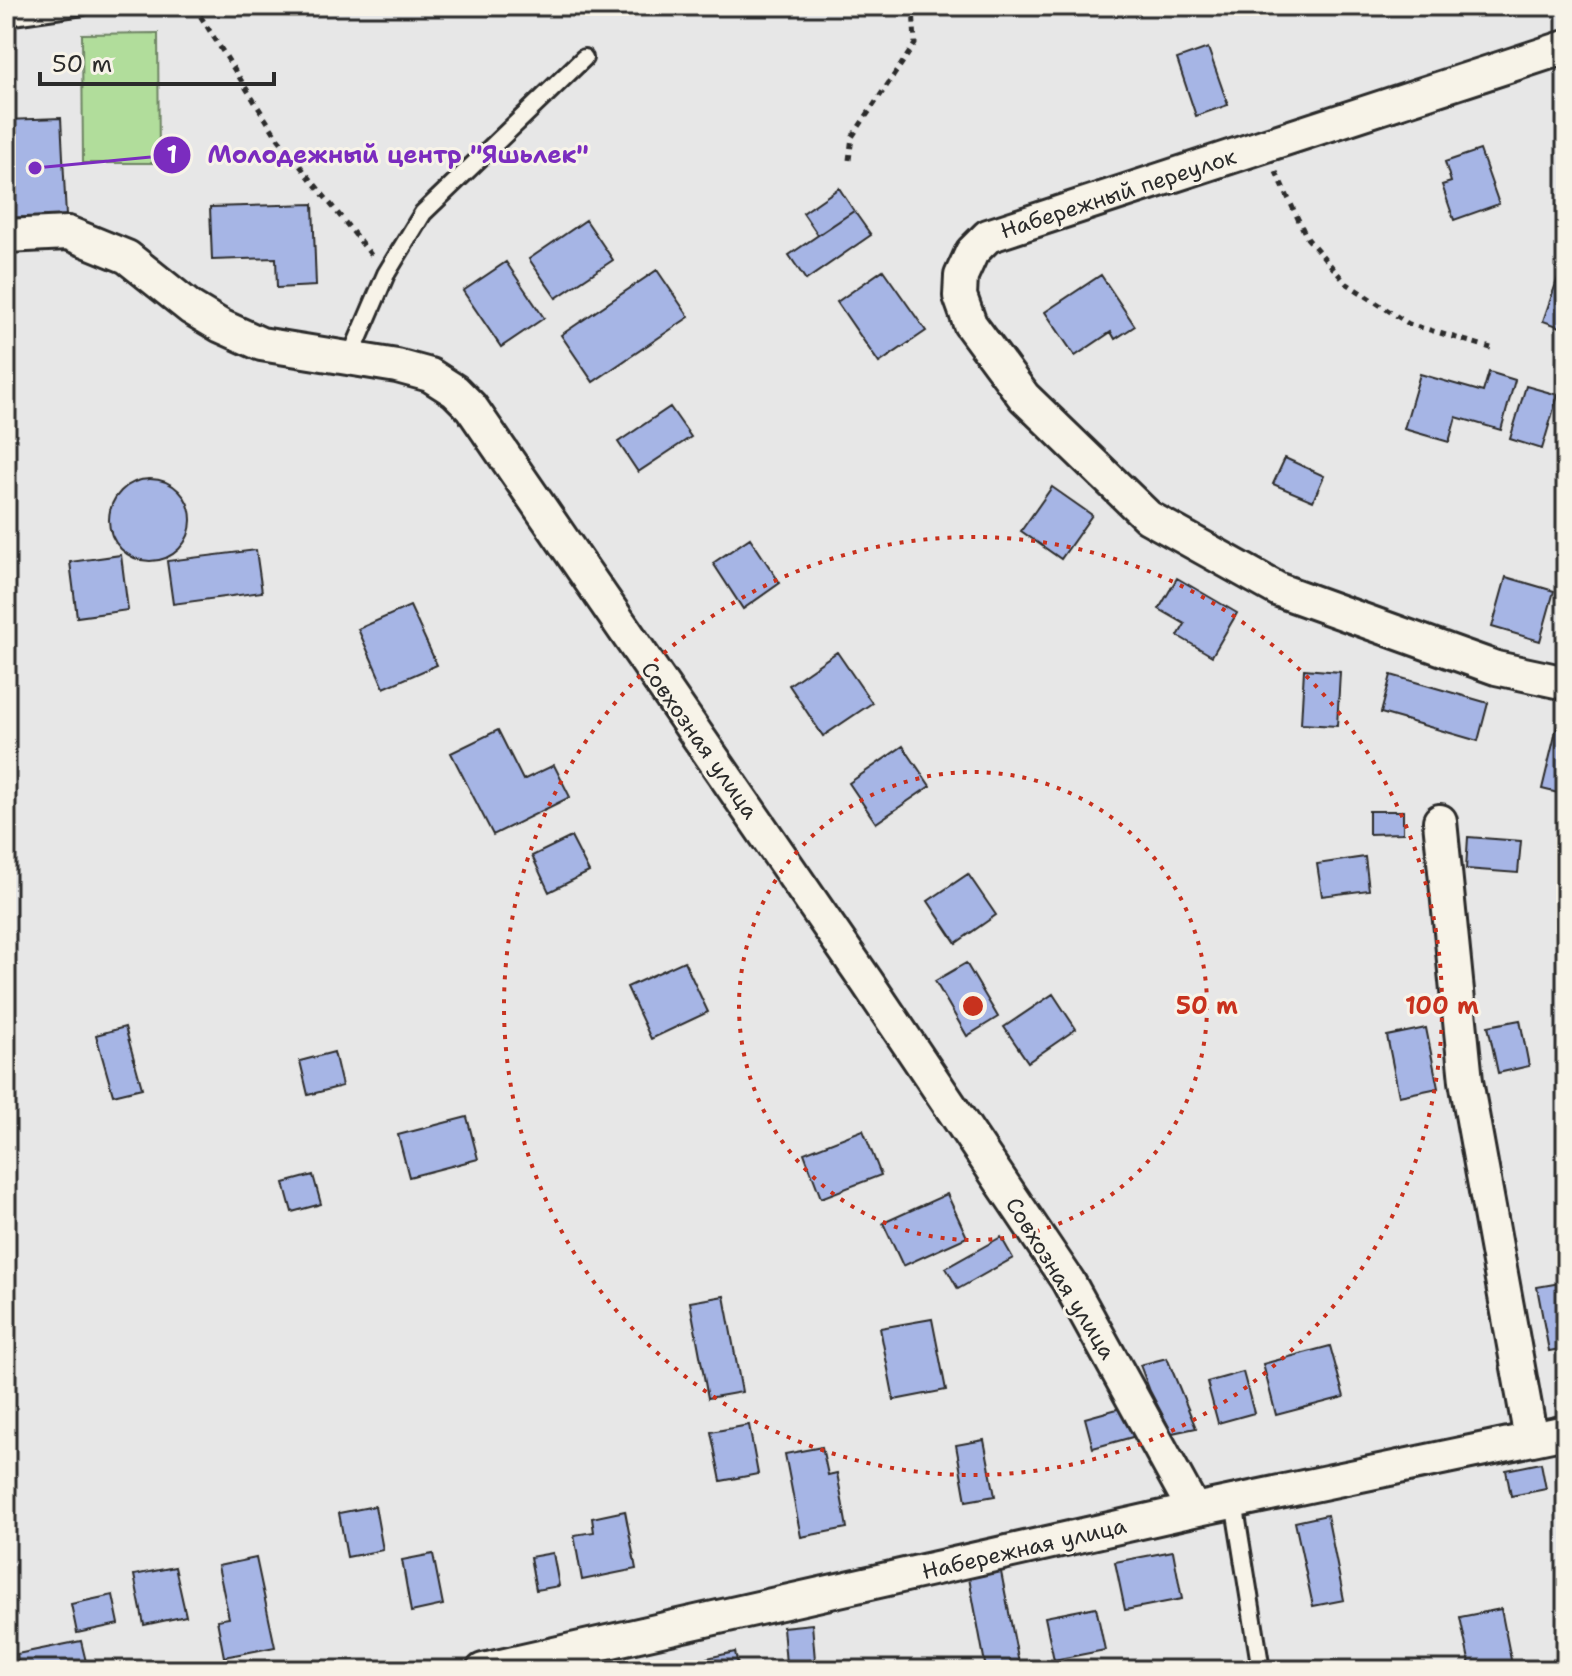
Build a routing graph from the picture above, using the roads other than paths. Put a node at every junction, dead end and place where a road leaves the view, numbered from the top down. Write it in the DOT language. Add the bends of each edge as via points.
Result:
graph roads {
  1 [pos="83,6"];
  2 [pos="6,17"];
  3 [pos="1566,47"];
  4 [pos="584,58"];
  5 [pos="6,236"];
  6 [pos="350,358"];
  7 [pos="1566,683"];
  8 [pos="1440,821"];
  9 [pos="1566,1432"];
  10 [pos="1531,1439"];
  11 [pos="1234,1502"];
  12 [pos="1194,1510"];
  13 [pos="483,1670"];
  14 [pos="1261,1670"];
  1 -- 2 [label="lane"];
  3 -- 7 [label="street, Набережный переулок" via="988,236 972,252 961,276 960,296 970,324 1024,397 1148,517 1279,590 1496,668"];
  4 -- 6 [label="lane" via="423,213 386,274"];
  5 -- 6 [label="street, Совхозная улица" via="68,233 127,257 191,308 261,344"];
  6 -- 12 [label="street, Совхозная улица" via="430,375 471,407 1068,1281"];
  8 -- 10 [label="street" via="1466,1081"];
  9 -- 10 [label="street, Набережная улица"];
  10 -- 11 [label="street, Набережная улица"];
  11 -- 12 [label="street, Набережная улица"];
  11 -- 14 [label="lane"];
  12 -- 13 [label="street, Набережная улица"];
}
